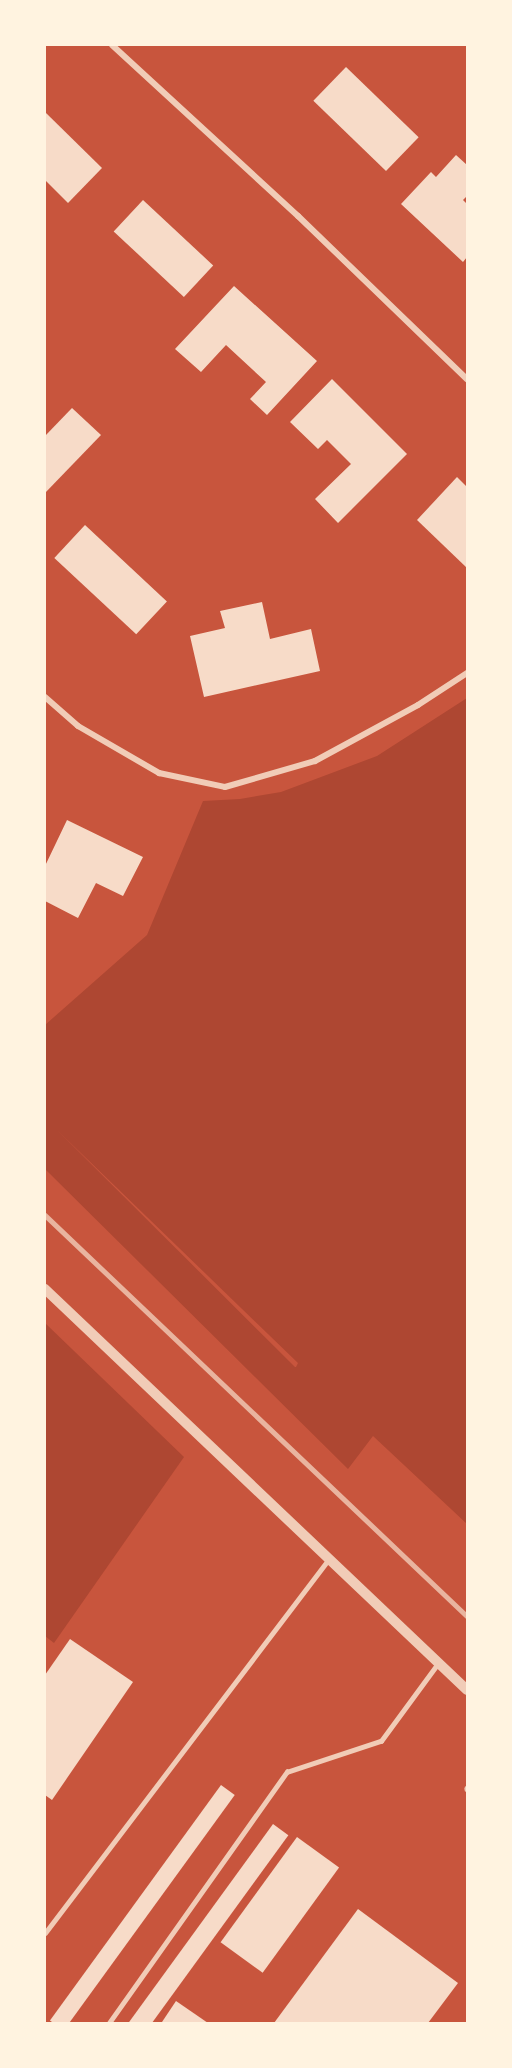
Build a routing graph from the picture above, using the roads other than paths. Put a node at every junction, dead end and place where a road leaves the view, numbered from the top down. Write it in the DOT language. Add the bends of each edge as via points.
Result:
graph roads {
  1 [pos="112,45"];
  2 [pos="467,379"];
  3 [pos="467,673"];
  4 [pos="45,697"];
  5 [pos="45,1289"];
  6 [pos="329,1558"];
  7 [pos="439,1662"];
  8 [pos="467,1689"];
  9 [pos="45,1933"];
  10 [pos="109,2023"];
  1 -- 2 [label="street"];
  3 -- 4 [label="street" via="418,705 315,761 225,787 159,773 78,726"];
  5 -- 6 [label="street"];
  6 -- 7 [label="street"];
  6 -- 9 [label="lane"];
  7 -- 8 [label="street"];
  7 -- 10 [label="lane" via="381,1741 288,1772"];
}
